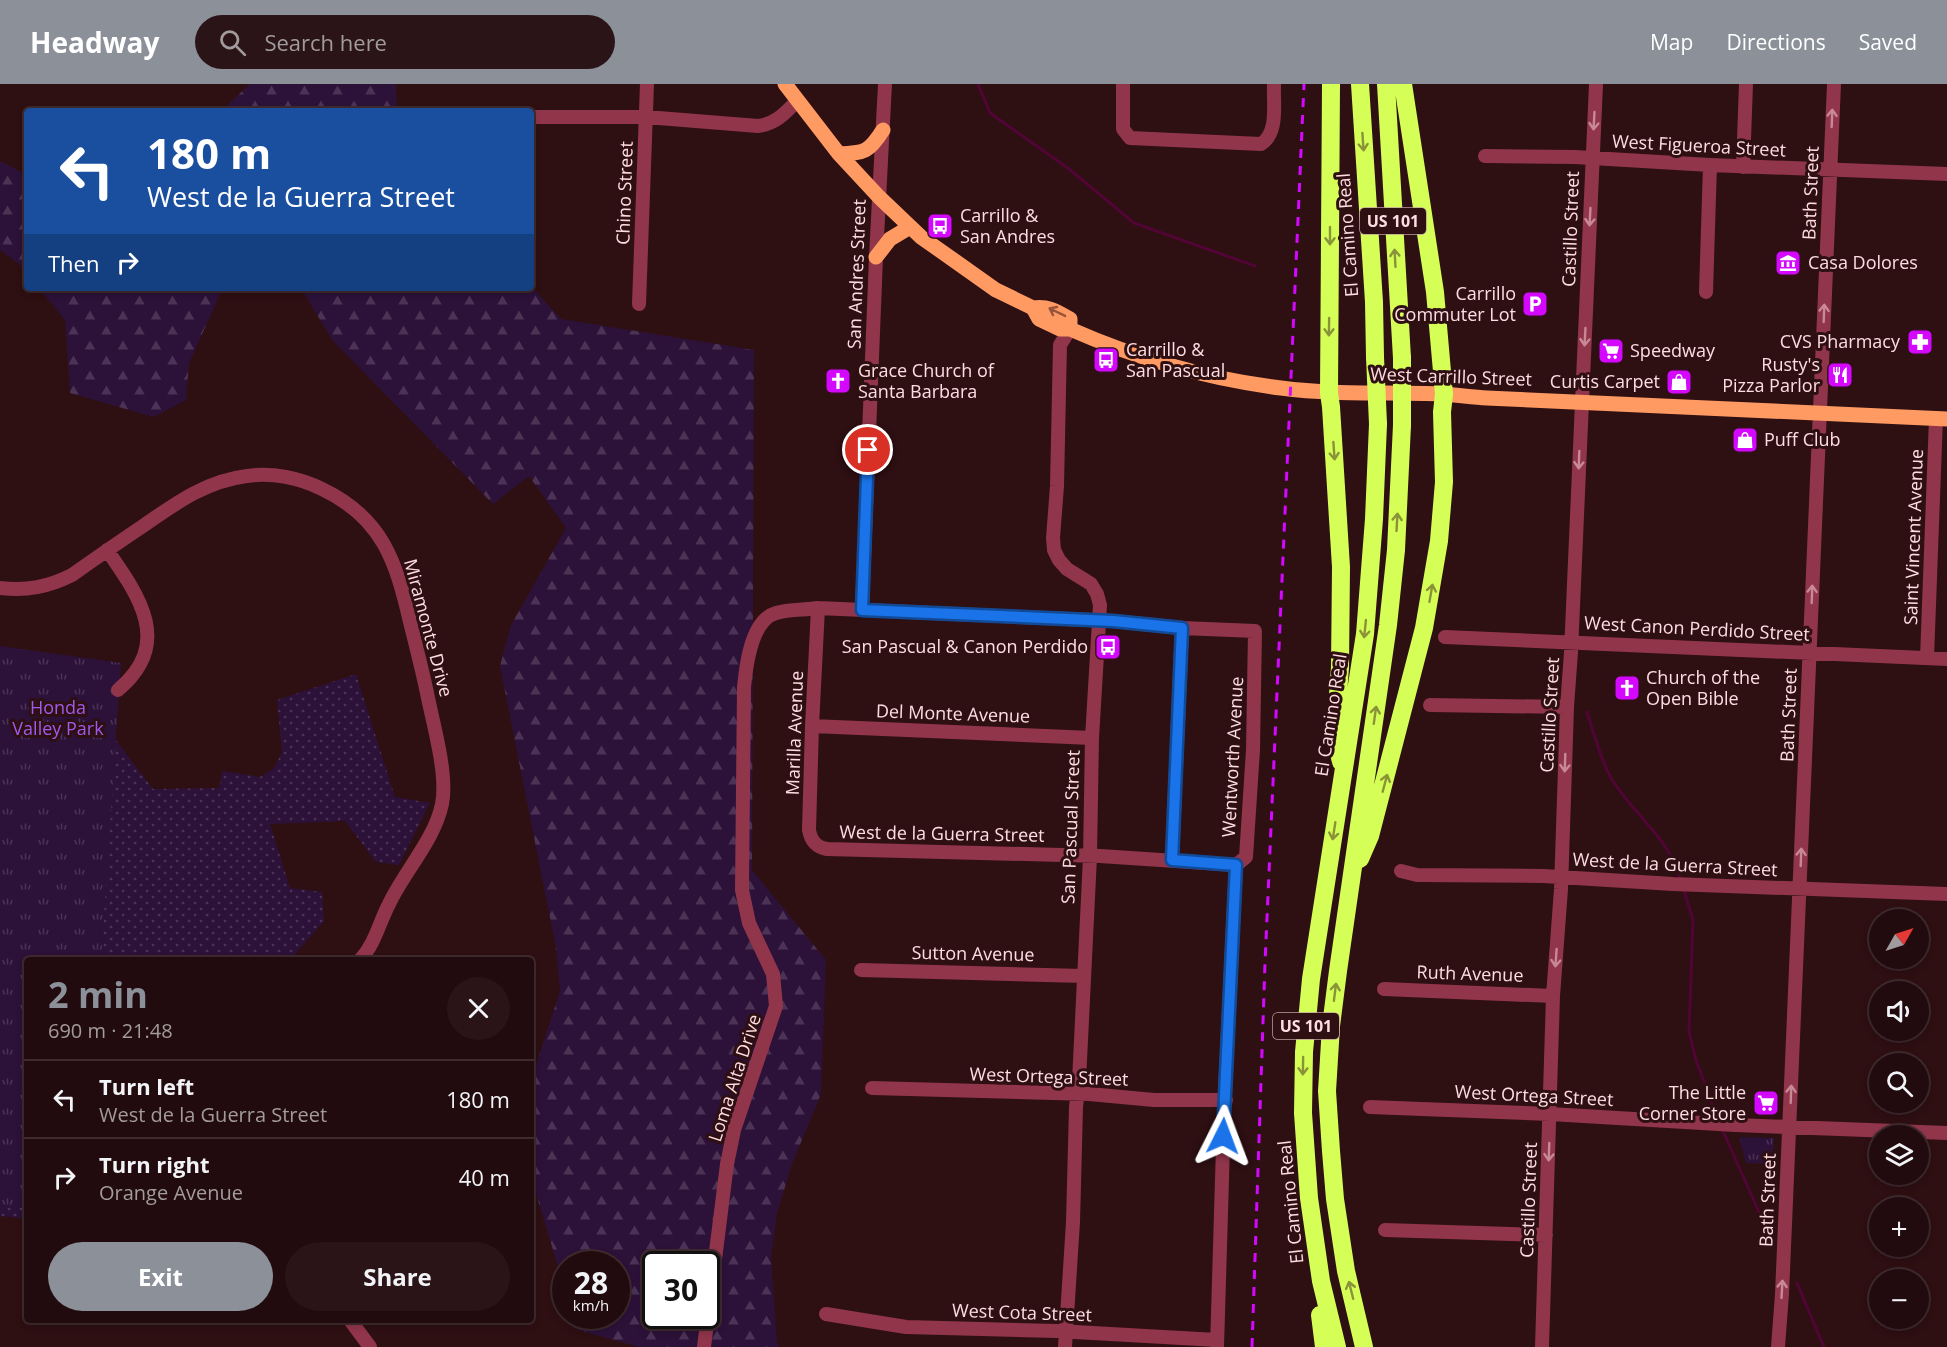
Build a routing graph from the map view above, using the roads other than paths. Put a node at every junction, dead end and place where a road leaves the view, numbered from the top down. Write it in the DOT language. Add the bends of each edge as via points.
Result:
graph roads {
  1 [pos="647,84"];
  2 [pos="785,84"];
  3 [pos="885,84"];
  4 [pos="1124,84"];
  5 [pos="1274,84"];
  6 [pos="1331,84"];
  7 [pos="1360,84"];
  8 [pos="1386,84"];
  9 [pos="1403,84"];
  10 [pos="1596,84"];
  11 [pos="1746,84"];
  12 [pos="1834,84"];
  13 [pos="797,101"];
  14 [pos="534,117"];
  15 [pos="646,117"];
  16 [pos="883,130"];
  17 [pos="839,154"];
  18 [pos="1485,156"];
  19 [pos="1592,158"];
  20 [pos="1710,165"];
  21 [pos="1743,167"];
  22 [pos="1830,170"];
  23 [pos="1947,174"];
  24 [pos="879,197"];
  25 [pos="910,227"];
  26 [pos="876,257"];
  27 [pos="1706,292"];
  28 [pos="639,303"];
  29 [pos="1070,329"];
  30 [pos="1329,393"];
  31 [pos="1444,394"];
  32 [pos="1582,401"];
  33 [pos="1820,413"];
  34 [pos="1942,418"];
  35 [pos="107,550"];
  36 [pos="0,588"];
  37 [pos="818,608"];
  38 [pos="862,610"];
  39 [pos="1099,621"];
  40 [pos="1182,628"];
  41 [pos="1445,637"];
  42 [pos="1572,642"];
  43 [pos="1809,652"];
  44 [pos="1927,658"];
  45 [pos="1947,659"];
  46 [pos="118,690"];
  47 [pos="1430,705"];
  48 [pos="1567,707"];
  49 [pos="812,726"];
  50 [pos="1092,738"];
  51 [pos="1343,773"];
  52 [pos="827,849"];
  53 [pos="1090,857"];
  54 [pos="1172,860"];
  55 [pos="1236,865"];
  56 [pos="1401,871"];
  57 [pos="1351,877"];
  58 [pos="1562,878"];
  59 [pos="1799,888"];
  60 [pos="1947,894"];
  61 [pos="362,957"];
  62 [pos="861,970"];
  63 [pos="1083,976"];
  64 [pos="1384,989"];
  65 [pos="1553,996"];
  66 [pos="872,1088"];
  67 [pos="1078,1094"];
  68 [pos="1226,1100"];
  69 [pos="1370,1107"];
  70 [pos="1550,1114"];
  71 [pos="1789,1128"];
  72 [pos="1947,1134"];
  73 [pos="1385,1230"];
  74 [pos="1546,1234"];
  75 [pos="1321,1281"];
  76 [pos="826,1314"];
  77 [pos="352,1323"];
  78 [pos="1066,1332"];
  79 [pos="1217,1344"];
  80 [pos="370,1347"];
  81 [pos="704,1347"];
  82 [pos="1065,1347"];
  83 [pos="1324,1347"];
  84 [pos="1337,1347"];
  85 [pos="1364,1347"];
  86 [pos="1542,1347"];
  87 [pos="1778,1347"];
  1 -- 15 [label="street, Chino Street"];
  2 -- 13 [label="main road, West Carrillo Street"];
  3 -- 16 [label="street, San Andres Street"];
  4 -- 5 [label="street" via="1123,129 1135,140 1261,144 1272,131"];
  6 -- 30 [label="highway, one-way"];
  7 -- 51 [label="highway, El Camino Real / US 101, one-way, bridge" via="1378,424 1365,634"];
  57 -- 8 [label="highway, US 101, one-way, bridge" via="1388,625 1402,425 1402,358"];
  9 -- 31 [label="highway" via="1430,252"];
  10 -- 19 [label="street, Castillo Street, one-way"];
  11 -- 21 [label="street"];
  22 -- 12 [label="street, Bath Street, one-way"];
  13 -- 15 [label="street" via="779,119 764,125"];
  13 -- 17 [label="main road, West Carrillo Street"];
  14 -- 15 [label="street"];
  15 -- 28 [label="street, Chino Street"];
  16 -- 17 [label="main road" via="861,153"];
  16 -- 24 [label="street, San Andres Street"];
  17 -- 24 [label="main road, West Carrillo Street"];
  18 -- 19 [label="street, West Figueroa Street"];
  19 -- 20 [label="street, West Figueroa Street"];
  19 -- 32 [label="street, Castillo Street, one-way"];
  20 -- 21 [label="street, West Figueroa Street"];
  20 -- 27 [label="street"];
  21 -- 22 [label="street, West Figueroa Street"];
  22 -- 23 [label="street, West Figueroa Street"];
  33 -- 22 [label="street, Bath Street, one-way"];
  24 -- 25 [label="main road, West Carrillo Street"];
  24 -- 26 [label="street, San Andres Street"];
  25 -- 26 [label="main road" via="890,239"];
  25 -- 29 [label="main road, West Carrillo Street" via="996,290 1033,308 1045,306 1070,319"];
  26 -- 38 [label="street, San Andres Street"];
  29 -- 30 [label="main road, West Carrillo Street" via="1127,353 1210,376"];
  29 -- 39 [label="street, San Pascual Street" via="1060,345 1053,538 1056,555 1063,565 1094,589 1100,605"];
  30 -- 31 [label="main road, West Carrillo Street"];
  30 -- 51 [label="highway, one-way" via="1341,567 1335,736"];
  31 -- 32 [label="main road, West Carrillo Street"];
  57 -- 31 [label="highway, one-way" via="1370,836 1428,609 1443,502"];
  32 -- 33 [label="main road, West Carrillo Street"];
  32 -- 42 [label="street, Castillo Street, one-way"];
  33 -- 34 [label="main road, West Carrillo Street"];
  43 -- 33 [label="street, Bath Street, one-way"];
  34 -- 44 [label="street, Saint Vincent Avenue"];
  35 -- 36 [label="street, Miramonte Drive" via="54,584 27,590"];
  35 -- 46 [label="street" via="137,595 148,638 141,665"];
  35 -- 61 [label="street, Miramonte Drive" via="197,490 249,475 304,481 331,493 361,515 386,546 400,578 425,686 443,792 434,828"];
  37 -- 38 [label="street"];
  37 -- 49 [label="street, Marilla Avenue"];
  37 -- 81 [label="street, Loma Alta Drive" via="769,616 751,647 746,670 741,876 749,923 774,979 776,1006 734,1131"];
  38 -- 39 [label="street"];
  39 -- 40 [label="street"];
  39 -- 50 [label="street, San Pascual Street"];
  40 -- 54 [label="street"];
  40 -- 55 [label="street, Wentworth Avenue" via="1255,631 1250,809 1246,857"];
  41 -- 42 [label="street, West Canon Perdido Street"];
  42 -- 43 [label="street, West Canon Perdido Street"];
  42 -- 48 [label="street, Castillo Street"];
  43 -- 44 [label="street, West Canon Perdido Street"];
  59 -- 43 [label="street, Bath Street, one-way"];
  44 -- 45 [label="street, West Canon Perdido Street"];
  47 -- 48 [label="street"];
  48 -- 58 [label="street, Castillo Street, one-way"];
  49 -- 50 [label="street, Del Monte Avenue"];
  49 -- 52 [label="street, Marilla Avenue" via="809,830 812,841"];
  50 -- 53 [label="street, San Pascual Street"];
  51 -- 75 [label="highway, El Camino Real / US 101, one-way" via="1311,979 1304,1053 1305,1168"];
  52 -- 53 [label="street, West de la Guerra Street"];
  53 -- 54 [label="street, West de la Guerra Street"];
  53 -- 63 [label="street, San Pascual Street"];
  54 -- 55 [label="street, West de la Guerra Street"];
  55 -- 68 [label="street, Wentworth Avenue"];
  56 -- 58 [label="street, West de la Guerra Street" via="1417,875"];
  85 -- 57 [label="highway, US 101, one-way" via="1346,1271 1335,1199 1327,1091 1331,1026"];
  58 -- 59 [label="street, West de la Guerra Street"];
  58 -- 65 [label="street, Castillo Street, one-way"];
  59 -- 60 [label="street, West de la Guerra Street"];
  71 -- 59 [label="street, Bath Street, one-way"];
  62 -- 63 [label="street, Sutton Avenue"];
  63 -- 67 [label="street, San Pascual Street"];
  64 -- 65 [label="street, Ruth Avenue"];
  65 -- 70 [label="street, Castillo Street"];
  66 -- 67 [label="street, West Ortega Street"];
  67 -- 68 [label="street, West Ortega Street"];
  67 -- 78 [label="street, San Pascual Street"];
  68 -- 79 [label="street, Wentworth Avenue"];
  69 -- 70 [label="street, West Ortega Street"];
  70 -- 71 [label="street, West Ortega Street"];
  70 -- 74 [label="street, Castillo Street, one-way"];
  71 -- 72 [label="street, West Ortega Street"];
  87 -- 71 [label="street, Bath Street, one-way"];
  73 -- 74 [label="street"];
  74 -- 86 [label="street, Castillo Street"];
  75 -- 83 [label="highway" via="1320,1329"];
  75 -- 84 [label="highway, El Camino Real / US 101"];
  76 -- 78 [label="street, West Cota Street" via="906,1328"];
  77 -- 80 [label="street"];
  78 -- 79 [label="street, West Cota Street"];
  78 -- 82 [label="street, San Pascual Street"];
}
